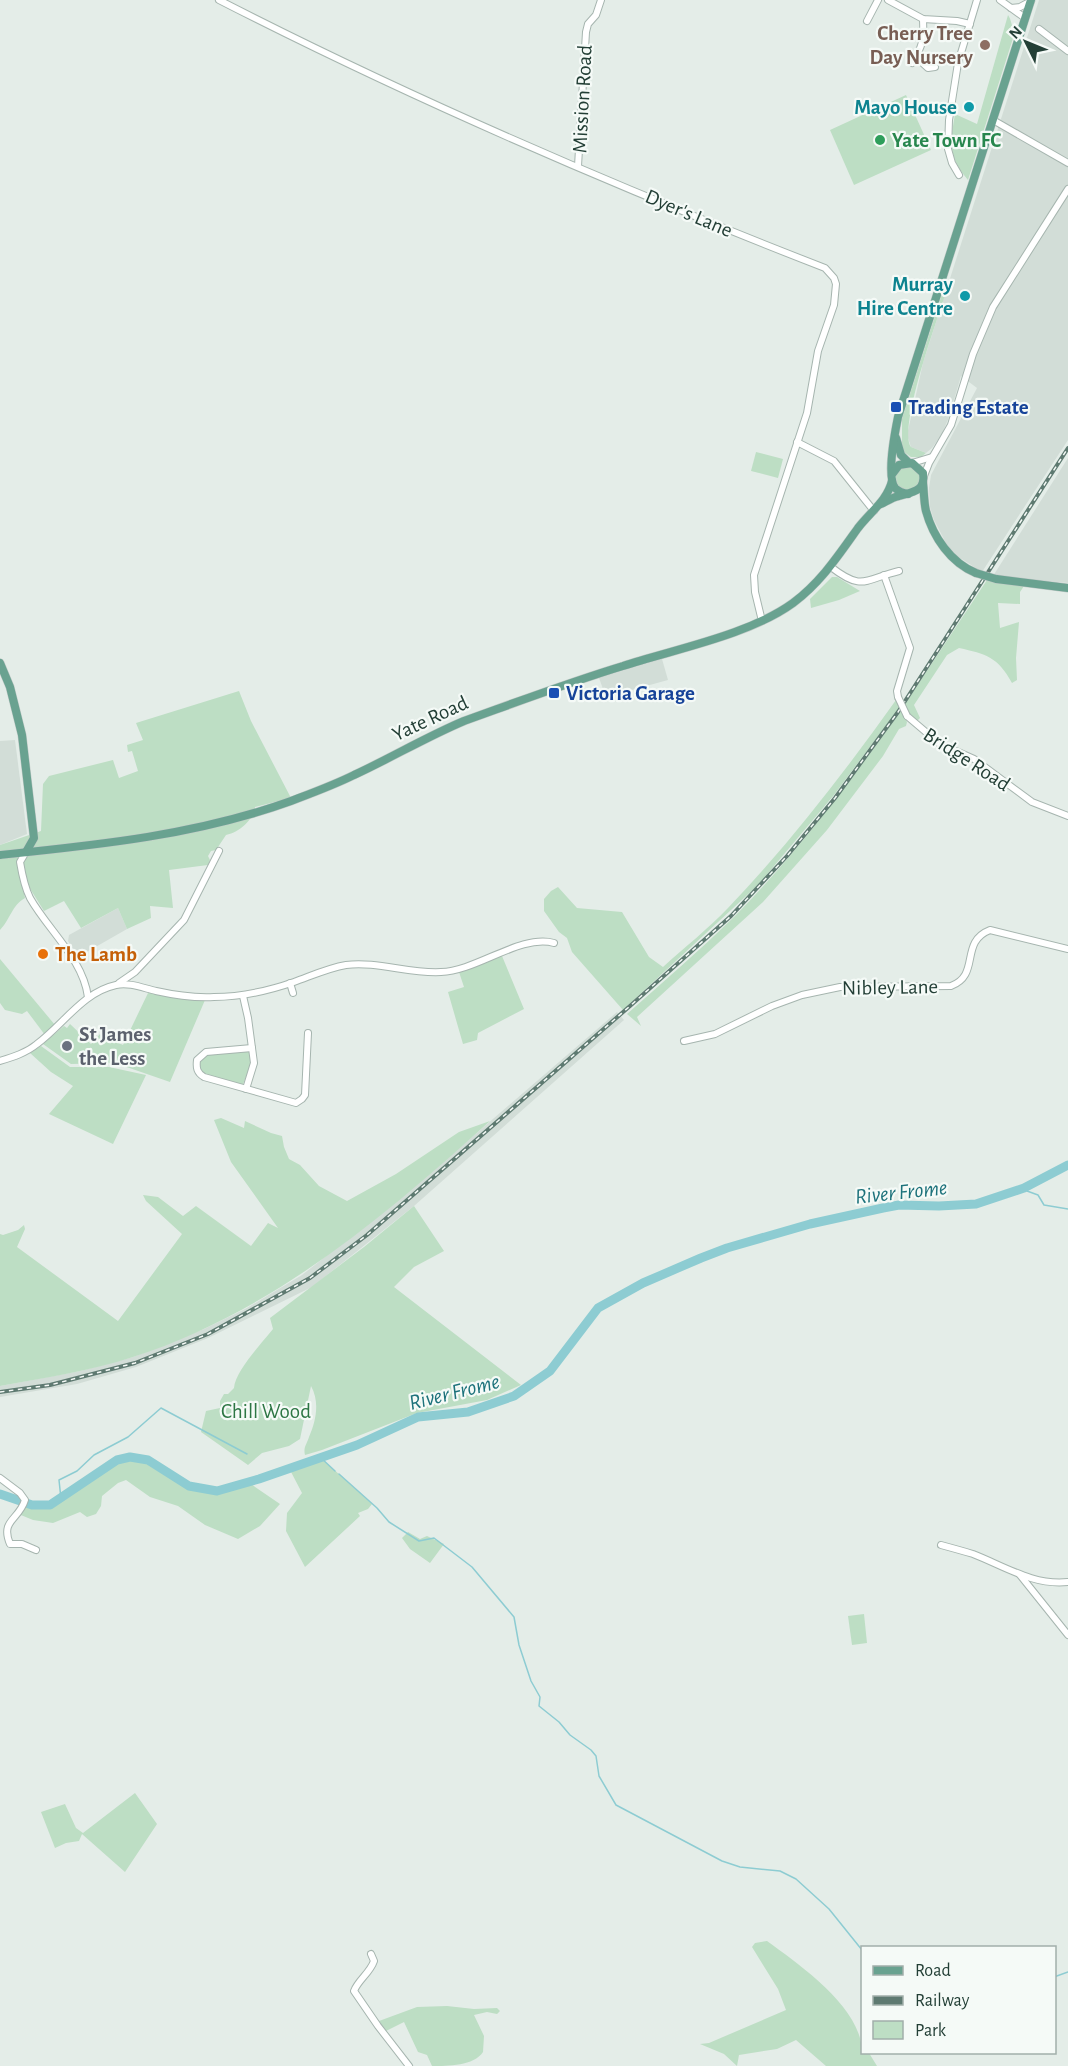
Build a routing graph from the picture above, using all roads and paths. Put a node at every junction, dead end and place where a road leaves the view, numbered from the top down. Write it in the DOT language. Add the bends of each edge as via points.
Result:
graph roads {
  1 [pos="219,0"];
  2 [pos="601,0"];
  3 [pos="878,0"];
  4 [pos="888,0"];
  5 [pos="977,0"];
  6 [pos="1000,0"];
  7 [pos="1031,0"];
  8 [pos="1011,8"];
  9 [pos="1025,18"];
  10 [pos="923,19"];
  11 [pos="867,21"];
  12 [pos="970,24"];
  13 [pos="1039,29"];
  14 [pos="1068,51"];
  15 [pos="935,68"];
  16 [pos="993,120"];
  17 [pos="1068,163"];
  18 [pos="578,166"];
  19 [pos="959,176"];
  20 [pos="1068,189"];
  21 [pos="895,434"];
  22 [pos="797,442"];
  23 [pos="932,457"];
  24 [pos="910,463"];
  25 [pos="892,477"];
  26 [pos="923,480"];
  27 [pos="909,494"];
  28 [pos="877,508"];
  29 [pos="925,509"];
  30 [pos="831,567"];
  31 [pos="899,571"];
  32 [pos="884,575"];
  33 [pos="1068,588"];
  34 [pos="762,621"];
  35 [pos="0,663"];
  36 [pos="1068,816"];
  37 [pos="219,851"];
  38 [pos="26,852"];
  39 [pos="0,855"];
  40 [pos="554,943"];
  41 [pos="1068,949"];
  42 [pos="135,972"];
  43 [pos="290,983"];
  44 [pos="116,985"];
  45 [pos="136,986"];
  46 [pos="86,987"];
  47 [pos="102,989"];
  48 [pos="293,993"];
  49 [pos="243,996"];
  50 [pos="88,997"];
  51 [pos="310,1036"];
  52 [pos="684,1041"];
  53 [pos="252,1048"];
  54 [pos="0,1061"];
  55 [pos="246,1089"];
  56 [pos="0,1478"];
  57 [pos="941,1545"];
  58 [pos="36,1550"];
  59 [pos="1019,1575"];
  60 [pos="1068,1582"];
  61 [pos="1068,1635"];
  62 [pos="371,1954"];
  63 [pos="409,2066"];
  1 -- 18 [label="street, Dyer's Lane" via="478,126"];
  2 -- 18 [label="street, Mission Road" via="586,32"];
  3 -- 11 [label="street"];
  4 -- 10 [label="street"];
  5 -- 12 [label="street"];
  6 -- 8 [label="street"];
  7 -- 8 [label="street"];
  7 -- 9 [label="main road"];
  8 -- 9 [label="street"];
  9 -- 16 [label="main road"];
  10 -- 12 [label="street"];
  10 -- 15 [label="street" via="924,38 914,60"];
  12 -- 19 [label="street" via="958,63 947,138"];
  13 -- 14 [label="street"];
  16 -- 17 [label="street"];
  16 -- 21 [label="main road"];
  18 -- 22 [label="street, Dyer's Lane" via="825,268 834,278 834,305"];
  20 -- 23 [label="street" via="993,307 973,354 951,425"];
  21 -- 24 [label="main road" via="899,452"];
  21 -- 25 [label="main road"];
  22 -- 28 [label="street" via="834,461"];
  22 -- 34 [label="street, Dyer's Lane" via="754,575"];
  23 -- 24 [label="street"];
  23 -- 26 [label="street"];
  24 -- 25 [label="main road" via="899,465"];
  24 -- 26 [label="main road" via="920,468"];
  25 -- 27 [label="main road" via="898,491"];
  25 -- 28 [label="main road, Yate Road"];
  26 -- 27 [label="main road" via="917,491"];
  26 -- 29 [label="main road"];
  27 -- 28 [label="main road, Yate Road" via="896,496"];
  27 -- 29 [label="main road"];
  28 -- 30 [label="main road, Yate Road"];
  29 -- 33 [label="main road, bridge" via="935,534 962,566 996,579"];
  30 -- 32 [label="street" via="856,583"];
  30 -- 34 [label="main road, Yate Road" via="792,604"];
  31 -- 32 [label="street"];
  32 -- 36 [label="street, Bridge Road, bridge" via="910,648 897,691 907,716 940,744 974,759 1032,802"];
  34 -- 38 [label="main road, Yate Road" via="464,721 352,776 258,811 159,835"];
  35 -- 38 [label="main road" via="22,735 34,838"];
  37 -- 42 [label="street" via="189,913"];
  38 -- 39 [label="main road, Yate Road"];
  38 -- 46 [label="street" via="20,862 30,897"];
  40 -- 43 [label="street" via="527,945 456,970 348,965"];
  41 -- 52 [label="street, Nibley Lane" via="990,930 972,944 968,972 951,986 840,987 802,995 715,1034"];
  42 -- 44 [label="street"];
  42 -- 45 [label="street"];
  43 -- 48 [label="street"];
  43 -- 49 [label="street"];
  44 -- 45 [label="street"];
  44 -- 47 [label="street"];
  45 -- 49 [label="street" via="192,996"];
  46 -- 47 [label="street"];
  46 -- 50 [label="street"];
  47 -- 50 [label="street"];
  49 -- 53 [label="street"];
  50 -- 54 [label="street" via="39,1043"];
  51 -- 55 [label="street" via="302,1099 296,1102"];
  53 -- 55 [label="street" via="254,1063"];
  53 -- 55 [label="street" via="206,1052 197,1060 196,1067 204,1077"];
  56 -- 58 [label="street" via="25,1500 7,1524 5,1535 10,1544"];
  57 -- 59 [label="street"];
  59 -- 60 [label="street"];
  59 -- 61 [label="street"];
  62 -- 63 [label="street" via="372,1966 354,1991"];
}
